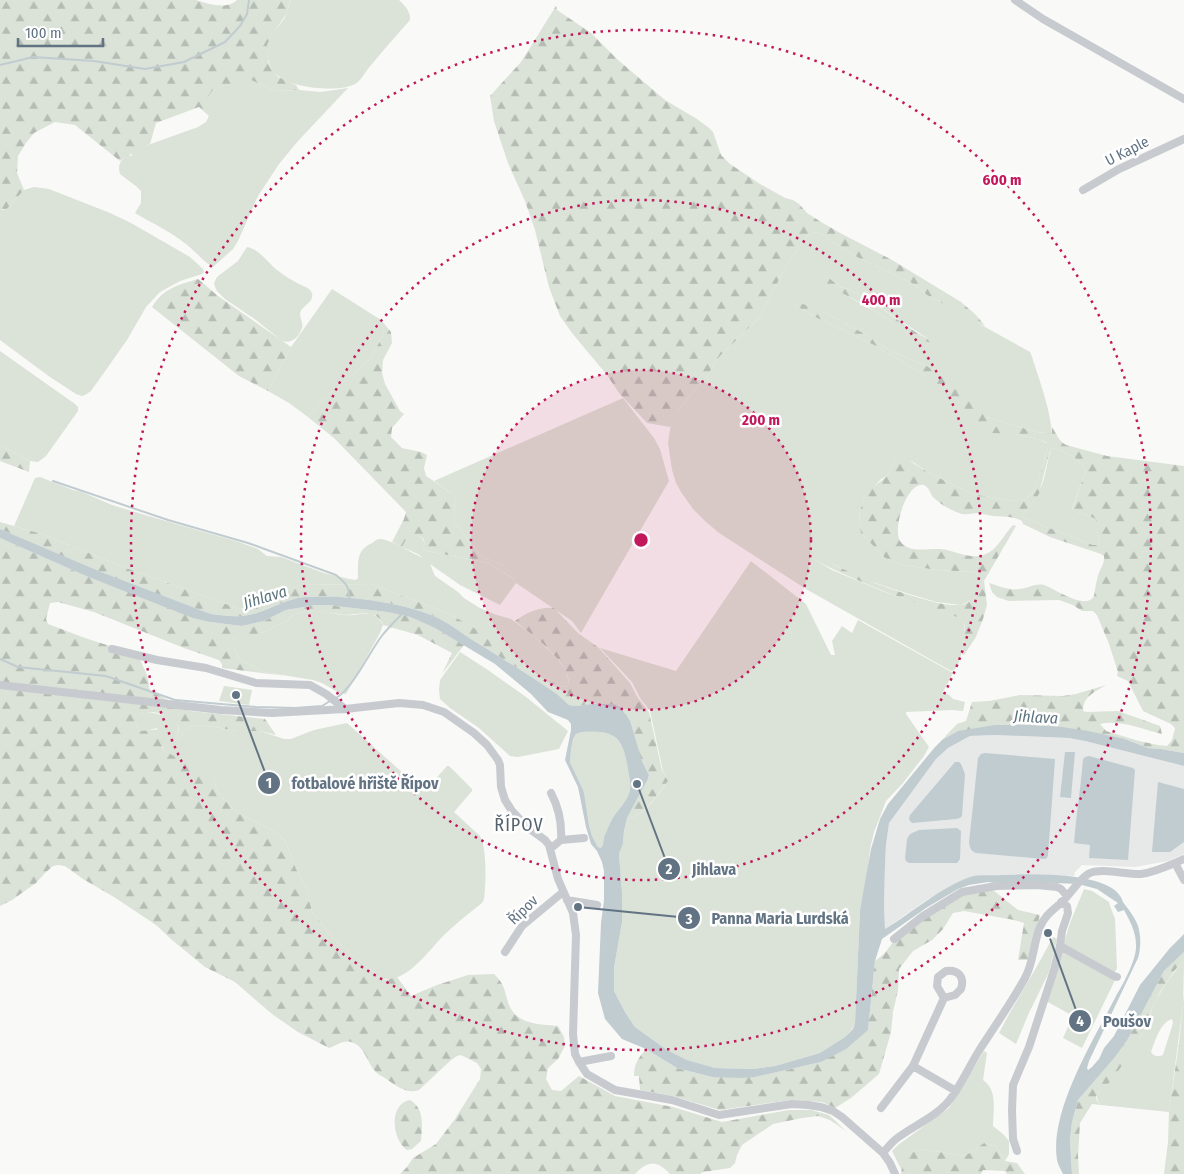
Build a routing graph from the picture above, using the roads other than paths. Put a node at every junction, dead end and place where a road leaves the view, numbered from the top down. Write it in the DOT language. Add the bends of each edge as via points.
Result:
graph roads {
  1 [pos="1015,0"];
  2 [pos="1184,99"];
  3 [pos="1184,139"];
  4 [pos="1083,190"];
  5 [pos="112,649"];
  6 [pos="0,685"];
  7 [pos="345,709"];
  8 [pos="551,793"];
  9 [pos="584,838"];
  10 [pos="560,840"];
  11 [pos="550,849"];
  12 [pos="1184,859"];
  13 [pos="1175,863"];
  14 [pos="1184,880"];
  15 [pos="563,892"];
  16 [pos="1064,899"];
  17 [pos="567,900"];
  18 [pos="597,906"];
  19 [pos="894,939"];
  20 [pos="1060,946"];
  21 [pos="505,952"];
  22 [pos="1117,977"];
  23 [pos="944,998"];
  24 [pos="611,1056"];
  25 [pos="579,1062"];
  26 [pos="913,1066"];
  27 [pos="956,1091"];
  28 [pos="881,1108"];
  29 [pos="1017,1152"];
  30 [pos="883,1153"];
  31 [pos="894,1174"];
  1 -- 2 [label="street"];
  3 -- 4 [label="street, U Kaple" via="1119,169"];
  5 -- 7 [label="street" via="206,668 256,683 310,685"];
  6 -- 7 [label="street" via="272,713"];
  7 -- 11 [label="street" via="399,703 431,707 452,716 493,752 501,768 504,800 527,827 546,841"];
  8 -- 10 [label="street" via="562,825"];
  9 -- 10 [label="street"];
  10 -- 11 [label="street"];
  11 -- 15 [label="street"];
  12 -- 13 [label="street"];
  13 -- 14 [label="street"];
  13 -- 16 [label="street" via="1142,874 1093,872"];
  15 -- 17 [label="street"];
  15 -- 21 [label="street, Řípov" via="522,926"];
  16 -- 19 [label="street" via="1057,887 1037,885 996,886 962,892"];
  16 -- 20 [label="street" via="1068,913"];
  16 -- 27 [label="street" via="1046,916 1026,976"];
  17 -- 18 [label="street"];
  17 -- 25 [label="street" via="573,913 576,935 573,1034"];
  20 -- 22 [label="street"];
  20 -- 29 [label="street" via="1029,1047 1013,1085 1013,1138"];
  23 -- 26 [label="street"];
  24 -- 25 [label="street"];
  25 -- 30 [label="street" via="588,1074 615,1090 672,1100 720,1115 792,1104 821,1107 842,1117"];
  26 -- 27 [label="street"];
  26 -- 28 [label="street"];
  27 -- 30 [label="street" via="940,1110 896,1139"];
  30 -- 31 [label="street"];
}
